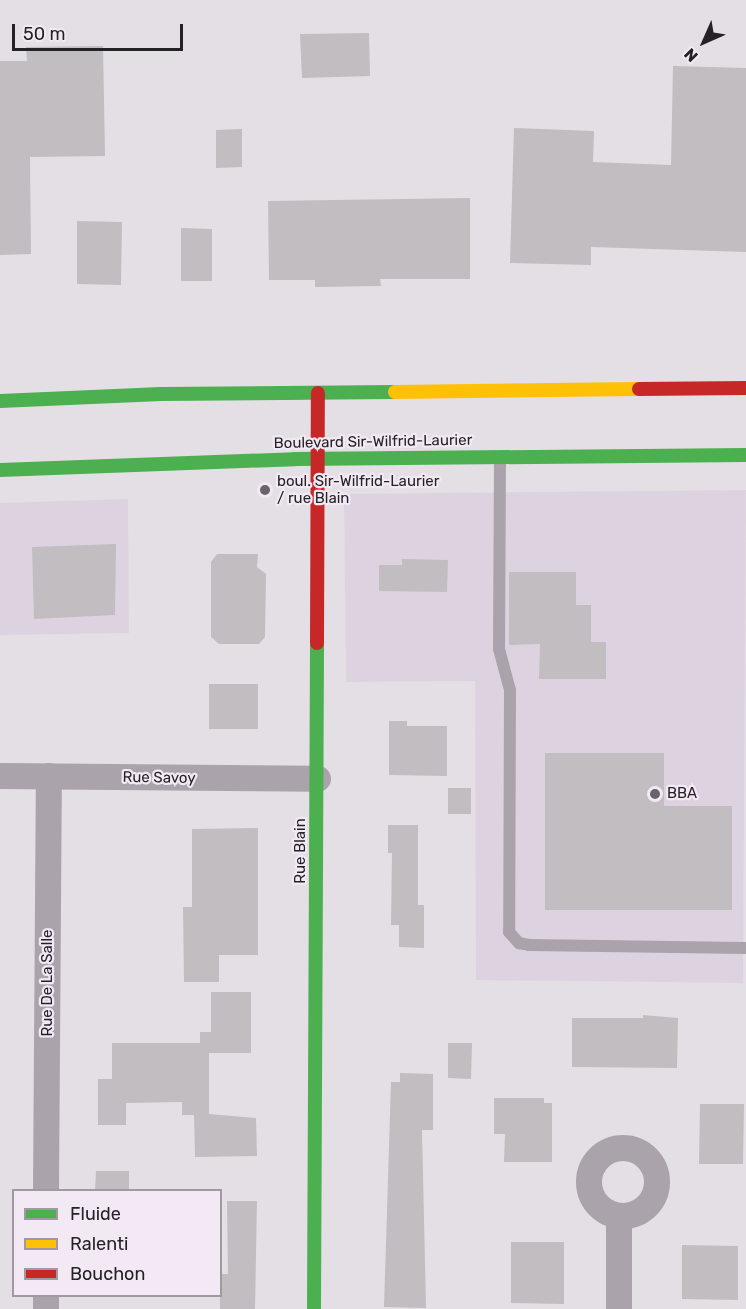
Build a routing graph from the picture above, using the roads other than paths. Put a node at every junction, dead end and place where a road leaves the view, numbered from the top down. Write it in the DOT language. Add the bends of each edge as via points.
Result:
graph roads {
  1 [pos="746,388"];
  2 [pos="318,393"];
  3 [pos="0,401"];
  4 [pos="746,455"];
  5 [pos="500,457"];
  6 [pos="318,459"];
  7 [pos="0,470"];
  8 [pos="0,776"];
  9 [pos="49,776"];
  10 [pos="318,780"];
  11 [pos="746,948"];
  12 [pos="46,1189"];
  13 [pos="619,1216"];
  14 [pos="314,1309"];
  15 [pos="619,1309"];
  1 -- 2 [label="main road"];
  2 -- 3 [label="main road"];
  2 -- 6 [label="main road, Rue Blain"];
  4 -- 5 [label="main road, Boulevard Sir-Wilfrid-Laurier"];
  5 -- 6 [label="main road, Boulevard Sir-Wilfrid-Laurier"];
  5 -- 11 [label="lane" via="499,649 510,690 509,932 519,943 529,945"];
  6 -- 7 [label="main road, Boulevard Sir-Wilfrid-Laurier"];
  6 -- 10 [label="main road, Rue Blain"];
  8 -- 9 [label="street, Rue Savoy"];
  9 -- 10 [label="street, Rue Savoy"];
  9 -- 12 [label="street, Rue De La Salle"];
  10 -- 14 [label="main road, Rue Blain"];
  13 -- 15 [label="street"];
}
